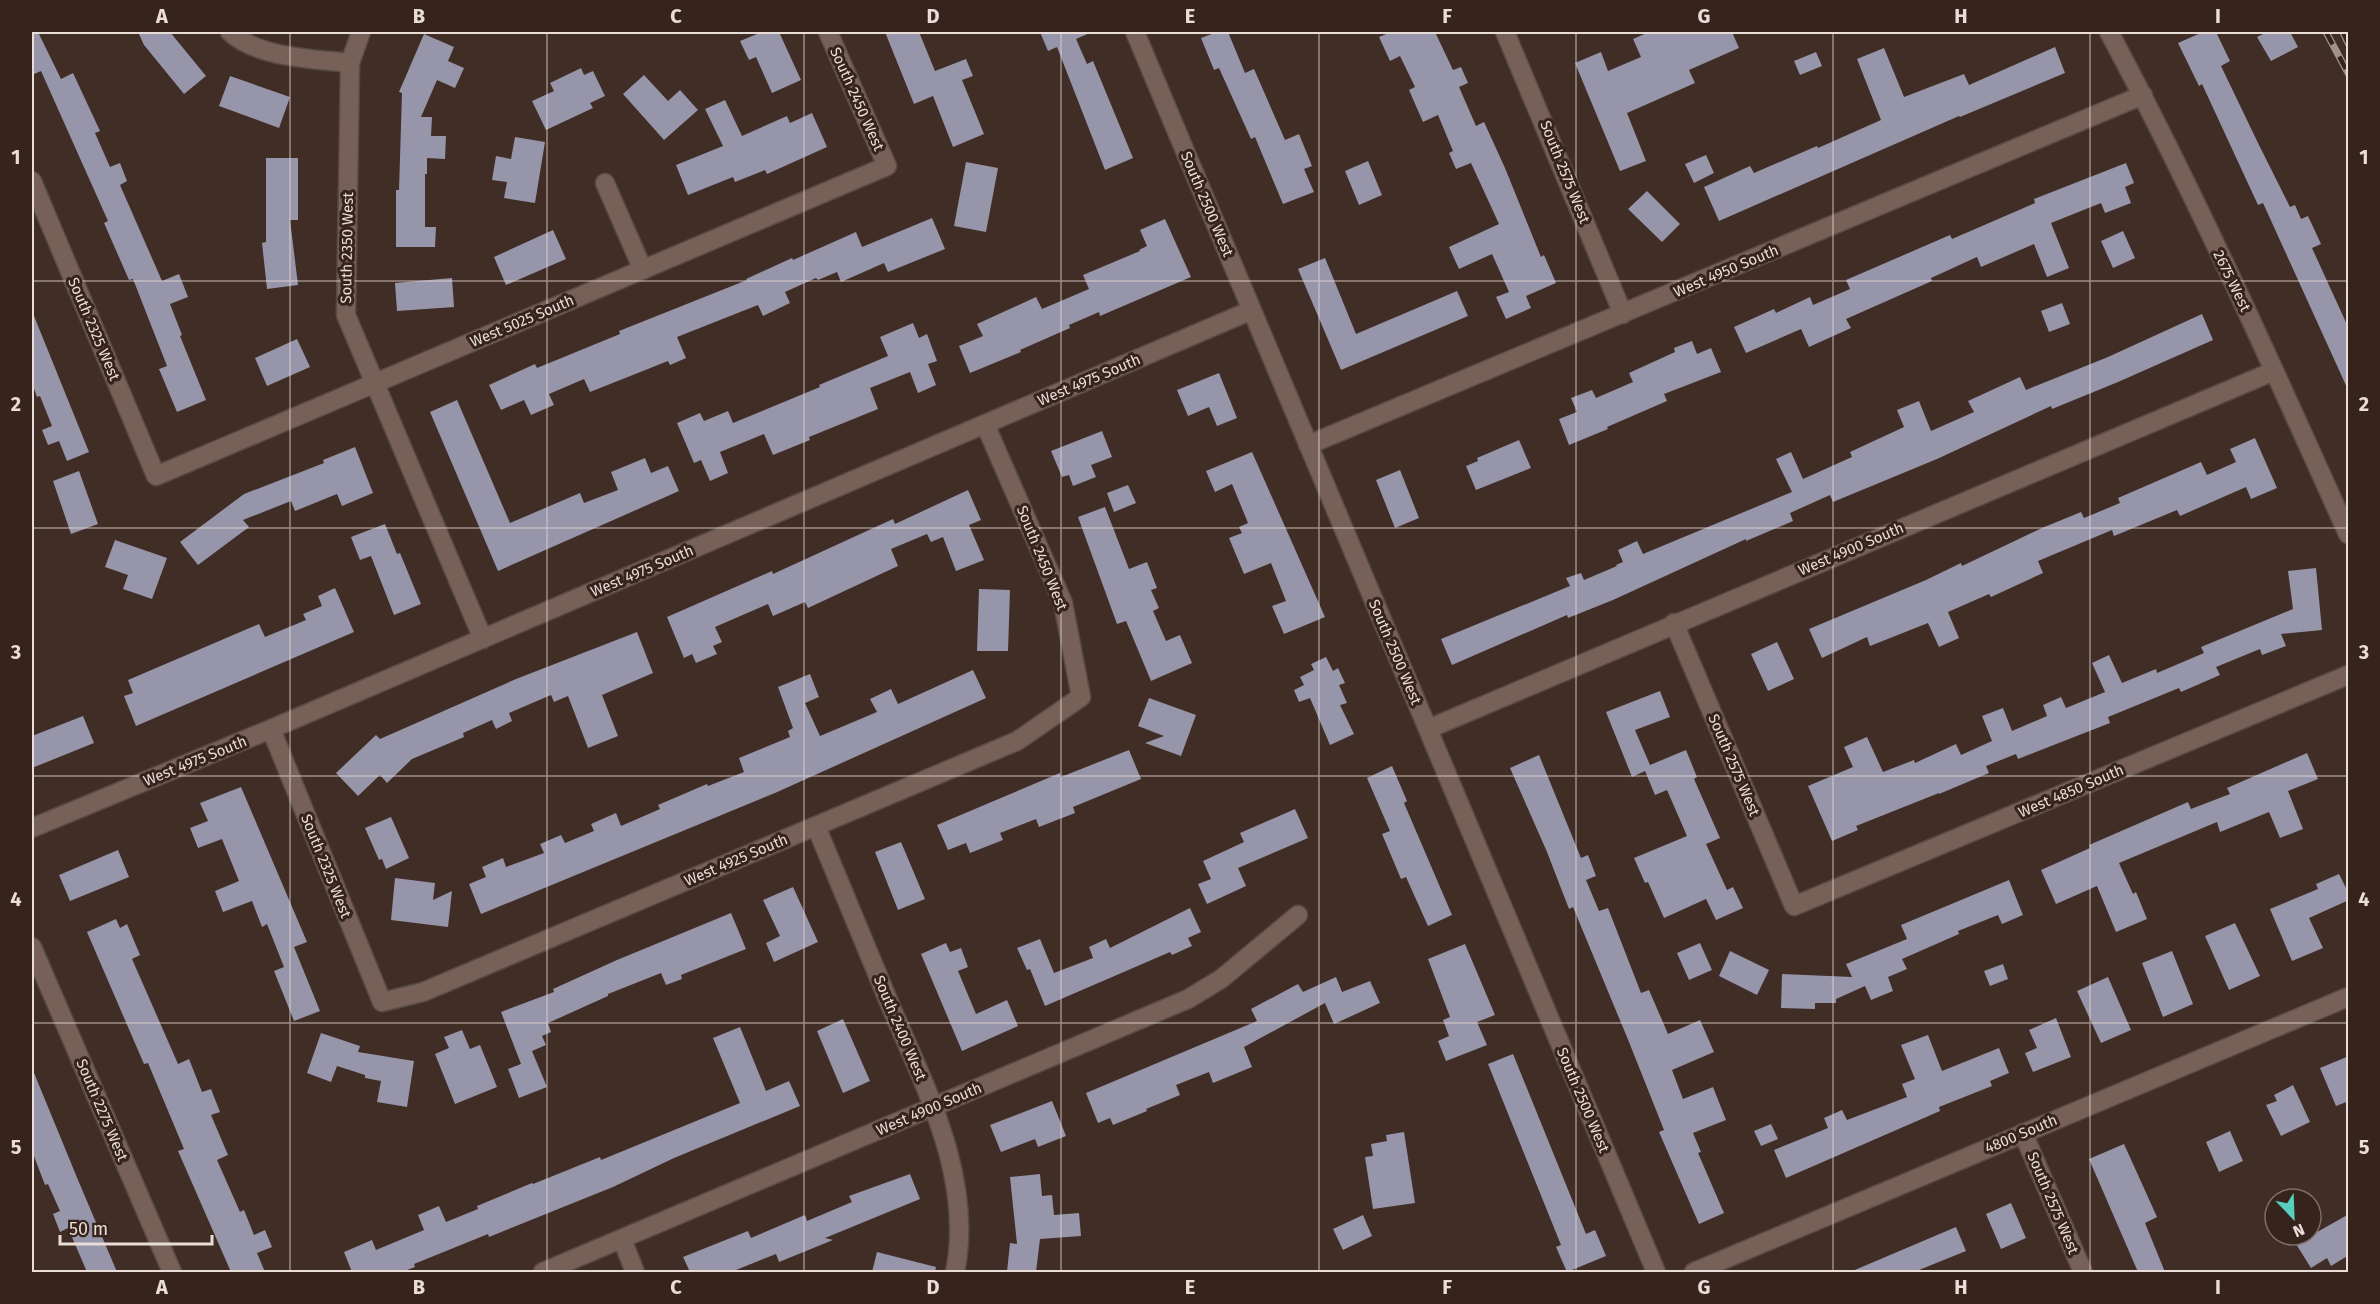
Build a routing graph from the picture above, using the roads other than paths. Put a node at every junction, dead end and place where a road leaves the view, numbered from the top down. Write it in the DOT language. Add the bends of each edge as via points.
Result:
graph roads {
  1 [pos="230,32"];
  2 [pos="361,32"];
  3 [pos="828,32"];
  4 [pos="1135,32"];
  5 [pos="1509,32"];
  6 [pos="2109,32"];
  7 [pos="350,63"];
  8 [pos="2143,95"];
  9 [pos="887,166"];
  10 [pos="32,182"];
  11 [pos="605,183"];
  12 [pos="643,270"];
  13 [pos="1252,310"];
  14 [pos="1623,314"];
  15 [pos="2274,371"];
  16 [pos="375,384"];
  17 [pos="985,424"];
  18 [pos="1308,445"];
  19 [pos="156,476"];
  20 [pos="2349,534"];
  21 [pos="1674,623"];
  22 [pos="483,639"];
  23 [pos="2349,675"];
  24 [pos="1081,697"];
  25 [pos="271,729"];
  26 [pos="1428,729"];
  27 [pos="816,826"];
  28 [pos="32,828"];
  29 [pos="1794,906"];
  30 [pos="1298,915"];
  31 [pos="32,947"];
  32 [pos="2349,997"];
  33 [pos="382,1002"];
  34 [pos="933,1107"];
  35 [pos="2023,1133"];
  36 [pos="622,1239"];
  37 [pos="172,1272"];
  38 [pos="543,1272"];
  39 [pos="634,1272"];
  40 [pos="955,1272"];
  41 [pos="1656,1272"];
  42 [pos="1694,1272"];
  43 [pos="2083,1272"];
  1 -- 7 [label="street" via="278,55"];
  2 -- 7 [label="street, South 2350 West"];
  3 -- 9 [label="street, South 2450 West"];
  4 -- 13 [label="street, South 2500 West"];
  5 -- 14 [label="street, South 2575 West"];
  6 -- 8 [label="street, 2675 West"];
  7 -- 16 [label="street, South 2350 West" via="346,315"];
  8 -- 14 [label="street, West 4950 South"];
  8 -- 15 [label="street, 2675 West"];
  9 -- 12 [label="street, West 5025 South"];
  10 -- 19 [label="street, South 2325 West"];
  11 -- 12 [label="street"];
  12 -- 16 [label="street, West 5025 South"];
  13 -- 17 [label="street, West 4975 South"];
  13 -- 18 [label="street, South 2500 West"];
  14 -- 18 [label="street, West 4950 South"];
  15 -- 20 [label="street, 2675 West"];
  15 -- 21 [label="street, West 4900 South"];
  16 -- 19 [label="street, West 5025 South"];
  16 -- 22 [label="street, South 2350 West"];
  17 -- 22 [label="street, West 4975 South"];
  17 -- 24 [label="street, South 2450 West" via="1063,603"];
  18 -- 26 [label="street, South 2500 West"];
  21 -- 26 [label="street, West 4900 South"];
  21 -- 29 [label="street, South 2575 West"];
  22 -- 25 [label="street, West 4975 South"];
  23 -- 29 [label="street, West 4850 South"];
  24 -- 27 [label="street, West 4925 South" via="1017,741"];
  25 -- 28 [label="street, West 4975 South"];
  25 -- 33 [label="street, South 2325 West"];
  26 -- 41 [label="street, South 2500 West"];
  27 -- 33 [label="street, West 4925 South" via="423,992"];
  27 -- 34 [label="street, South 2400 West"];
  30 -- 34 [label="street, West 4900 South" via="1221,979 1188,999"];
  31 -- 37 [label="street, South 2275 West"];
  32 -- 35 [label="street, 4800 South"];
  34 -- 36 [label="street, West 4900 South"];
  34 -- 40 [label="street, South 2400 West" via="951,1161 958,1213"];
  35 -- 42 [label="street, 4800 South"];
  35 -- 43 [label="street, South 2575 West"];
  36 -- 38 [label="street, West 4900 South"];
  36 -- 39 [label="street"];
}
